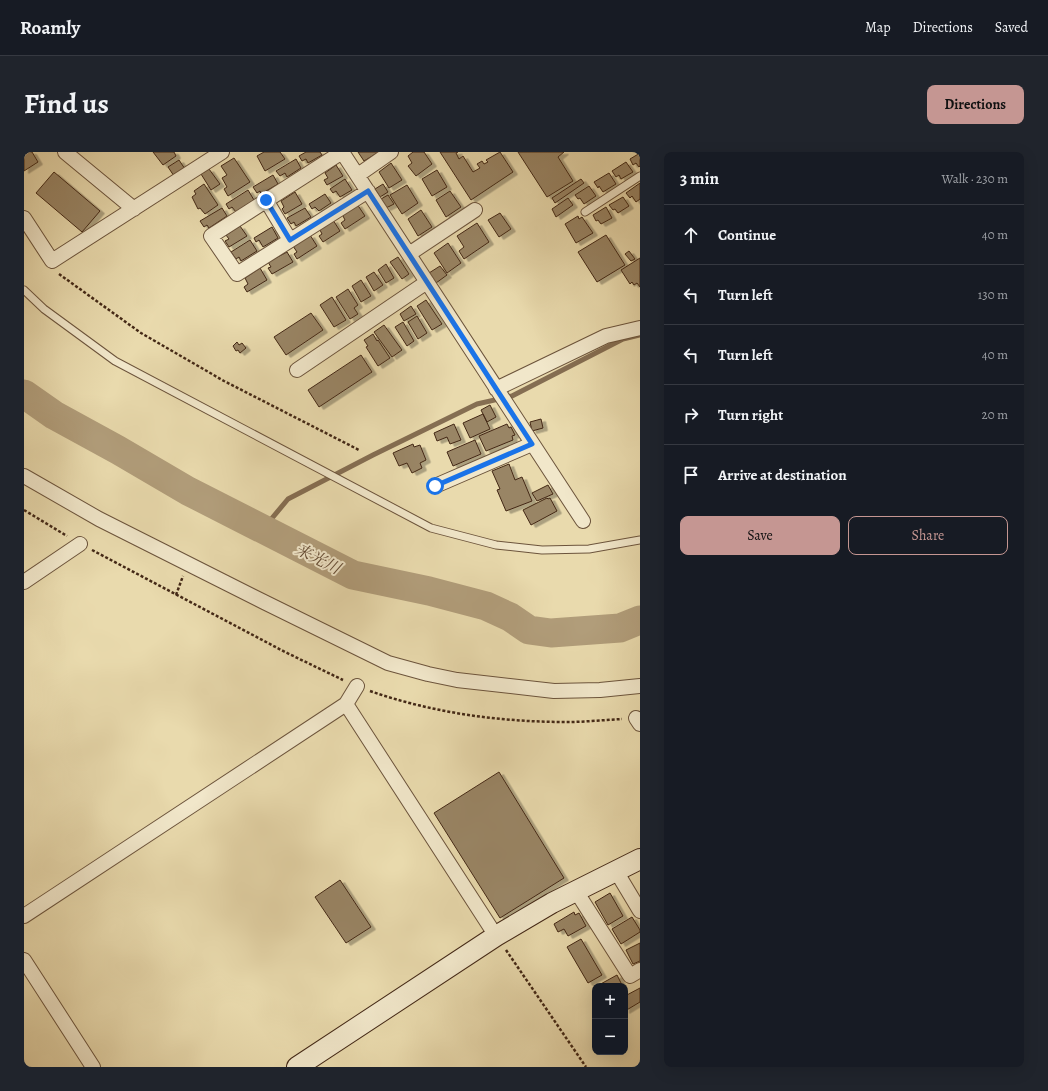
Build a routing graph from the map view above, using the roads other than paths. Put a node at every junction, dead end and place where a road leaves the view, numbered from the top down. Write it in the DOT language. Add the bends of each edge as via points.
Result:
graph roads {
  1 [pos="65,152"];
  2 [pos="222,152"];
  3 [pos="342,152"];
  4 [pos="391,152"];
  5 [pos="358,175"];
  6 [pos="640,176"];
  7 [pos="368,191"];
  8 [pos="266,200"];
  9 [pos="134,210"];
  10 [pos="475,210"];
  11 [pos="585,212"];
  12 [pos="24,218"];
  13 [pos="290,240"];
  14 [pos="410,254"];
  15 [pos="427,282"];
  16 [pos="24,290"];
  17 [pos="640,328"];
  18 [pos="297,370"];
  19 [pos="496,389"];
  20 [pos="532,444"];
  21 [pos="24,476"];
  22 [pos="435,486"];
  23 [pos="583,521"];
  24 [pos="640,540"];
  25 [pos="80,544"];
  26 [pos="24,582"];
  27 [pos="357,686"];
  28 [pos="640,686"];
  29 [pos="346,704"];
  30 [pos="640,859"];
  31 [pos="616,871"];
  32 [pos="576,891"];
  33 [pos="640,911"];
  34 [pos="24,916"];
  35 [pos="496,936"];
  36 [pos="24,960"];
  37 [pos="640,970"];
  38 [pos="93,1067"];
  39 [pos="297,1067"];
  1 -- 9 [label="street"];
  2 -- 9 [label="street"];
  3 -- 5 [label="street"];
  3 -- 8 [label="street"];
  4 -- 5 [label="street"];
  5 -- 7 [label="street"];
  6 -- 11 [label="lane"];
  7 -- 13 [label="street"];
  7 -- 14 [label="street"];
  8 -- 13 [label="street"];
  8 -- 13 [label="street" via="211,236 237,274"];
  9 -- 12 [label="street" via="52,261"];
  10 -- 14 [label="street"];
  14 -- 15 [label="street"];
  15 -- 18 [label="street"];
  15 -- 19 [label="street"];
  16 -- 24 [label="lane" via="44,310 115,361 431,528 496,545 542,550 589,549"];
  17 -- 19 [label="street" via="606,336"];
  19 -- 20 [label="street"];
  20 -- 22 [label="street"];
  20 -- 23 [label="street"];
  21 -- 28 [label="street" via="99,519 388,663 457,680 554,691"];
  25 -- 26 [label="street"];
  27 -- 29 [label="street"];
  29 -- 34 [label="street"];
  29 -- 35 [label="street"];
  30 -- 31 [label="street"];
  31 -- 32 [label="street"];
  31 -- 33 [label="street"];
  32 -- 35 [label="street"];
  32 -- 37 [label="street" via="630,976"];
  35 -- 39 [label="street"];
  36 -- 38 [label="street"];
}
